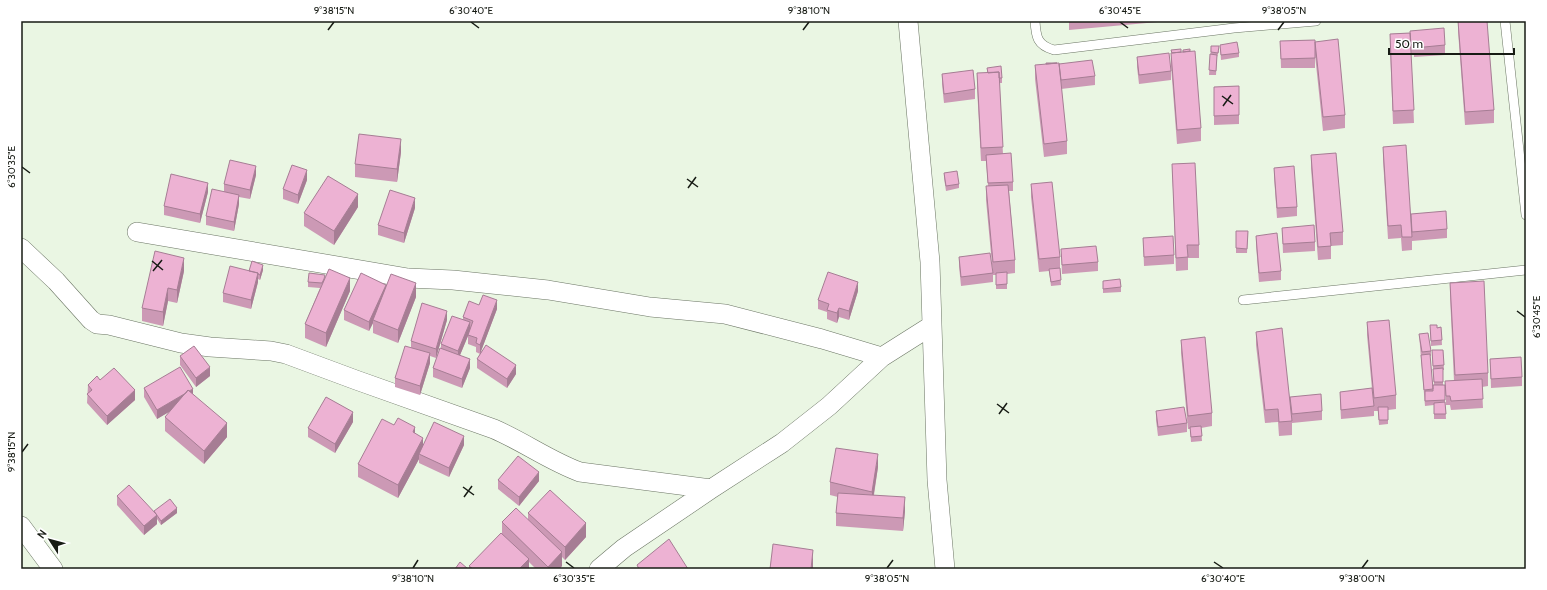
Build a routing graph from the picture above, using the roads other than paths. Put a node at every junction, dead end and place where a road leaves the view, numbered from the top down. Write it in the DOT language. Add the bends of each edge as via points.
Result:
graph roads {
  1 [pos="908,21"];
  2 [pos="1035,21"];
  3 [pos="1316,21"];
  4 [pos="1505,21"];
  5 [pos="1234,25"];
  6 [pos="1526,215"];
  7 [pos="137,232"];
  8 [pos="21,248"];
  9 [pos="1526,270"];
  10 [pos="1243,300"];
  11 [pos="932,326"];
  12 [pos="882,357"];
  13 [pos="710,489"];
  14 [pos="21,526"];
  15 [pos="53,569"];
  16 [pos="599,569"];
  17 [pos="945,569"];
  1 -- 11 [label="street" via="930,262"];
  2 -- 5 [label="lane" via="1036,35 1040,43 1054,50"];
  3 -- 5 [label="lane"];
  4 -- 6 [label="lane"];
  7 -- 12 [label="street" via="408,278 548,290 650,307 726,314"];
  8 -- 13 [label="street" via="96,324 181,343 286,354 494,429 580,472"];
  9 -- 10 [label="lane"];
  11 -- 12 [label="street"];
  11 -- 17 [label="street" via="937,480"];
  12 -- 13 [label="street" via="829,406 782,443"];
  13 -- 16 [label="street" via="624,548"];
  14 -- 15 [label="street"];
}
